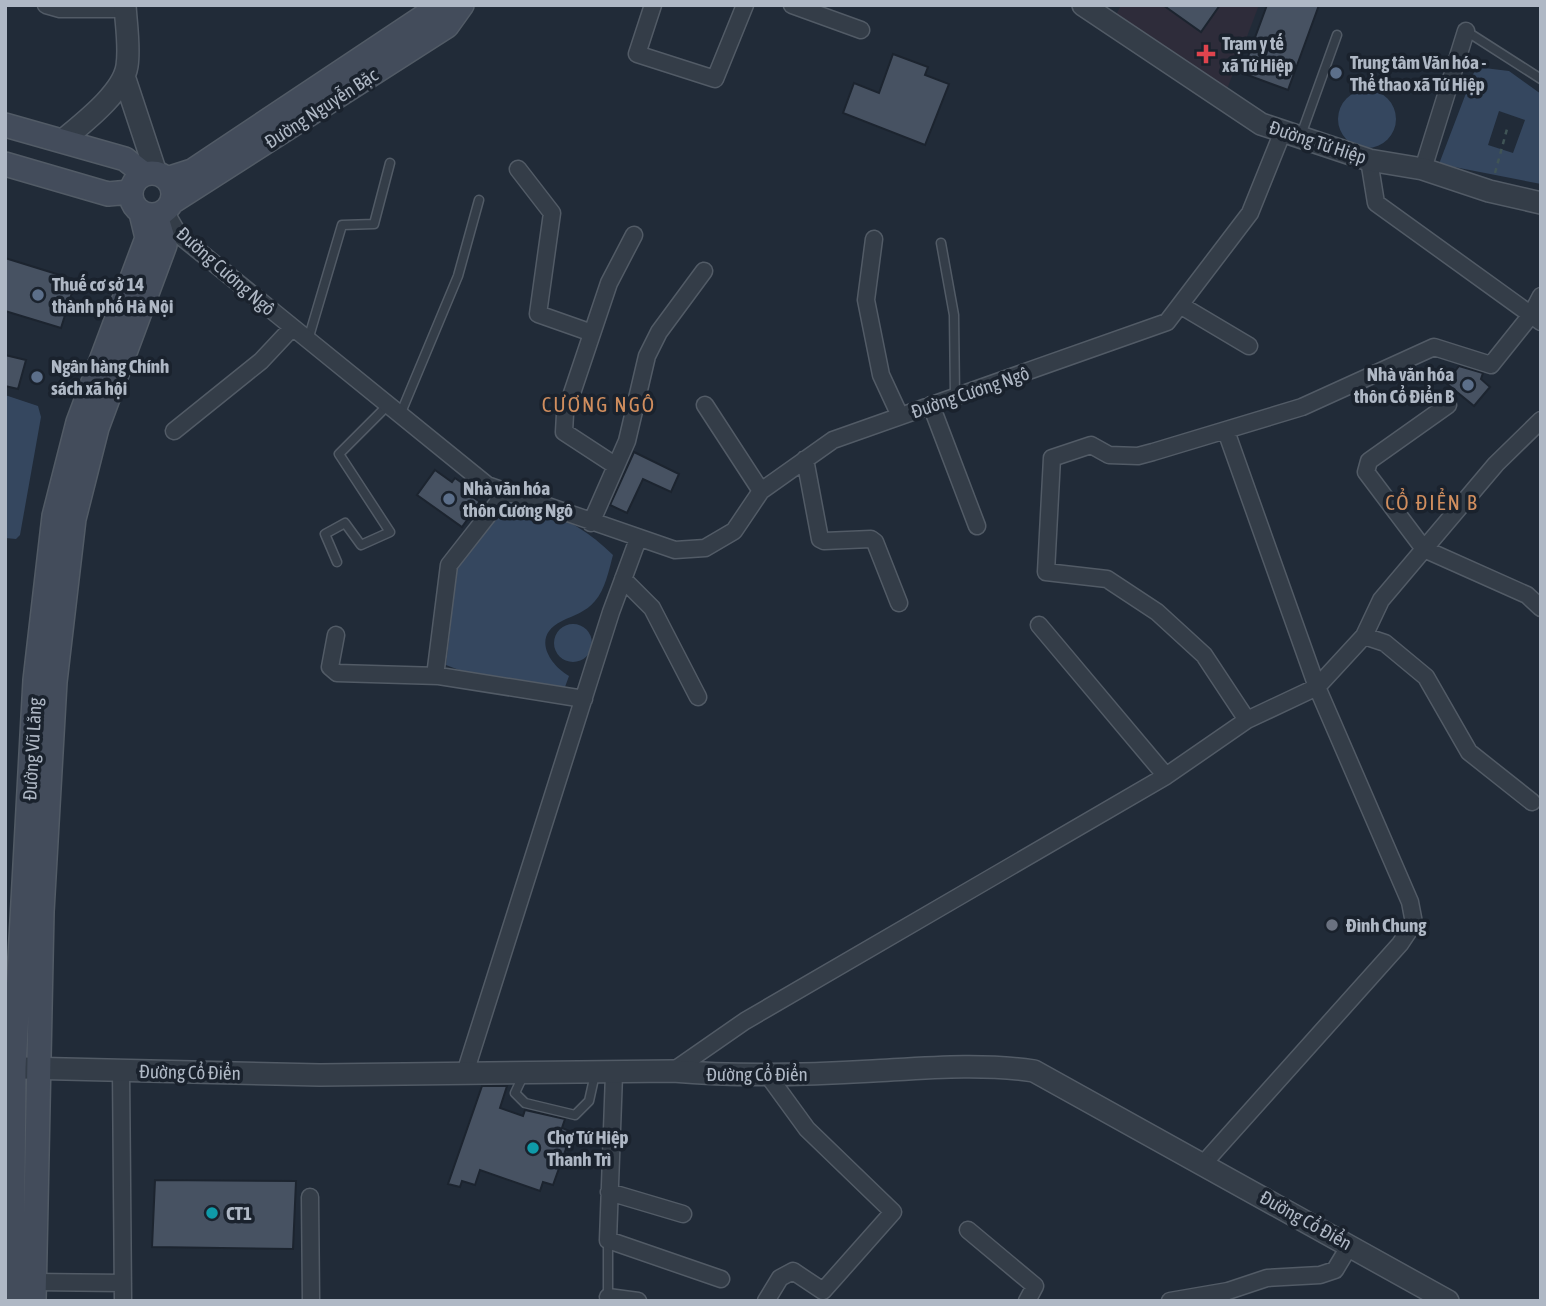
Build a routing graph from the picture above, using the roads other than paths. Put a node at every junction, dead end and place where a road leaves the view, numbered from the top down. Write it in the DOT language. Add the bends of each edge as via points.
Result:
graph roads {
  1 [pos="46,5"];
  2 [pos="437,5"];
  3 [pos="462,5"];
  4 [pos="653,5"];
  5 [pos="745,5"];
  6 [pos="792,5"];
  7 [pos="1083,5"];
  8 [pos="125,7"];
  9 [pos="861,30"];
  10 [pos="1466,31"];
  11 [pos="1337,35"];
  12 [pos="124,76"];
  13 [pos="1541,79"];
  14 [pos="5,125"];
  15 [pos="1292,134"];
  16 [pos="63,140"];
  17 [pos="1369,160"];
  18 [pos="390,163"];
  19 [pos="5,164"];
  20 [pos="518,169"];
  21 [pos="1423,169"];
  22 [pos="149,180"];
  23 [pos="479,200"];
  24 [pos="1541,203"];
  25 [pos="158,210"];
  26 [pos="634,236"];
  27 [pos="874,239"];
  28 [pos="941,243"];
  29 [pos="704,271"];
  30 [pos="1541,296"];
  31 [pos="1180,305"];
  32 [pos="1536,318"];
  33 [pos="292,328"];
  34 [pos="592,333"];
  35 [pos="308,340"];
  36 [pos="1249,346"];
  37 [pos="955,397"];
  38 [pos="705,405"];
  39 [pos="931,405"];
  40 [pos="1448,405"];
  41 [pos="394,410"];
  42 [pos="901,416"];
  43 [pos="1541,419"];
  44 [pos="174,431"];
  45 [pos="1226,431"];
  46 [pos="805,459"];
  47 [pos="616,466"];
  48 [pos="507,491"];
  49 [pos="761,491"];
  50 [pos="591,523"];
  51 [pos="976,526"];
  52 [pos="638,539"];
  53 [pos="1424,550"];
  54 [pos="337,562"];
  55 [pos="624,579"];
  56 [pos="899,603"];
  57 [pos="1541,608"];
  58 [pos="1039,625"];
  59 [pos="336,635"];
  60 [pos="1364,636"];
  61 [pos="435,676"];
  62 [pos="1317,687"];
  63 [pos="698,697"];
  64 [pos="584,699"];
  65 [pos="1247,720"];
  66 [pos="40,775"];
  67 [pos="1166,776"];
  68 [pos="1532,802"];
  69 [pos="9,1068"];
  70 [pos="37,1068"];
  71 [pos="121,1070"];
  72 [pos="673,1071"];
  73 [pos="465,1073"];
  74 [pos="524,1073"];
  75 [pos="604,1074"];
  76 [pos="767,1074"];
  77 [pos="1204,1163"];
  78 [pos="609,1192"];
  79 [pos="310,1197"];
  80 [pos="683,1214"];
  81 [pos="968,1230"];
  82 [pos="608,1240"];
  83 [pos="1350,1245"];
  84 [pos="721,1279"];
  85 [pos="123,1283"];
  86 [pos="34,1291"];
  87 [pos="607,1297"];
  88 [pos="12,1301"];
  89 [pos="123,1301"];
  90 [pos="312,1301"];
  91 [pos="638,1301"];
  92 [pos="766,1301"];
  93 [pos="1027,1301"];
  94 [pos="1170,1301"];
  95 [pos="1448,1301"];
  1 -- 8 [label="street" via="60,9"];
  2 -- 22 [label="main road, Đường Nguyễn Bặc" via="192,172"];
  3 -- 25 [label="main road, Đường Nguyễn Bặc" via="447,26"];
  4 -- 5 [label="street" via="637,54 715,79"];
  6 -- 9 [label="street"];
  7 -- 15 [label="street, Đường Tứ Hiệp" via="1261,124"];
  8 -- 12 [label="street"];
  10 -- 13 [label="lane"];
  10 -- 21 [label="street"];
  11 -- 15 [label="lane"];
  12 -- 16 [label="street" via="102,107"];
  12 -- 22 [label="street"];
  14 -- 16 [label="main road"];
  15 -- 17 [label="street, Đường Tứ Hiệp"];
  15 -- 31 [label="street, Đường Cương Ngô" via="1250,213"];
  16 -- 22 [label="main road" via="125,159"];
  17 -- 21 [label="street, Đường Tứ Hiệp"];
  17 -- 32 [label="street" via="1376,203"];
  18 -- 35 [label="lane" via="374,224 342,225"];
  19 -- 22 [label="main road, Đường Nguyễn Bặc" via="108,194"];
  20 -- 34 [label="street" via="552,213 538,314"];
  21 -- 24 [label="street, Đường Tứ Hiệp"];
  22 -- 25 [label="main road, Đường Vũ Lăng" via="173,194"];
  22 -- 25 [label="main road" via="135,208"];
  23 -- 41 [label="lane" via="458,276"];
  25 -- 33 [label="street, Đường Cương Ngô" via="179,235"];
  25 -- 66 [label="main road, Đường Vũ Lăng" via="78,422 78,461 54,516 36,680"];
  26 -- 34 [label="street" via="609,283"];
  27 -- 42 [label="street" via="866,300 881,375"];
  28 -- 37 [label="lane" via="954,315"];
  29 -- 47 [label="street" via="647,356 636,411"];
  30 -- 32 [label="street"];
  31 -- 36 [label="street"];
  31 -- 37 [label="street, Đường Cương Ngô" via="1167,322"];
  32 -- 45 [label="street" via="1491,365 1434,347 1302,407"];
  33 -- 35 [label="street, Đường Cương Ngô"];
  33 -- 44 [label="street, Đường Cương Ngô" via="261,361"];
  34 -- 47 [label="street" via="565,414 564,432"];
  35 -- 41 [label="street, Đường Cương Ngô"];
  37 -- 39 [label="street, Đường Cương Ngô"];
  38 -- 49 [label="street"];
  39 -- 42 [label="street, Đường Cương Ngô"];
  39 -- 51 [label="street"];
  40 -- 53 [label="street" via="1369,461 1366,472"];
  41 -- 48 [label="street, Đường Cương Ngô" via="488,485"];
  41 -- 54 [label="lane" via="339,454 390,532 361,545 345,523 325,534"];
  42 -- 46 [label="street, Đường Cương Ngô" via="833,440"];
  43 -- 53 [label="street" via="1496,464"];
  45 -- 62 [label="street"];
  45 -- 65 [label="street" via="1138,456 1108,455 1091,445 1052,458 1046,572 1107,579 1157,612 1204,655"];
  46 -- 49 [label="street, Đường Cương Ngô"];
  46 -- 56 [label="street" via="820,539 875,542"];
  47 -- 50 [label="street"];
  48 -- 50 [label="street, Đường Cương Ngô"];
  48 -- 61 [label="street" via="449,565"];
  49 -- 52 [label="street, Đường Cương Ngô" via="734,531 705,548 675,550"];
  50 -- 52 [label="street, Đường Cương Ngô"];
  52 -- 55 [label="street"];
  53 -- 57 [label="street" via="1527,595"];
  53 -- 60 [label="street" via="1381,600"];
  55 -- 63 [label="street" via="652,608"];
  55 -- 64 [label="street"];
  58 -- 67 [label="street"];
  59 -- 61 [label="street" via="330,667 337,673"];
  60 -- 62 [label="street"];
  60 -- 68 [label="street" via="1385,643 1426,677 1469,752"];
  61 -- 64 [label="street"];
  62 -- 65 [label="street"];
  62 -- 77 [label="street" via="1410,902 1414,923"];
  64 -- 73 [label="street"];
  65 -- 67 [label="street"];
  66 -- 69 [label="main road, Đường Vũ Lăng"];
  66 -- 70 [label="main road, Đường Vũ Lăng"];
  67 -- 72 [label="street" via="745,1021"];
  69 -- 70 [label="street, Đường Cổ Điển"];
  69 -- 88 [label="main road, Đường Vũ Lăng"];
  70 -- 71 [label="street, Đường Cổ Điển"];
  70 -- 86 [label="main road, Đường Vũ Lăng"];
  71 -- 73 [label="street, Đường Cổ Điển"];
  71 -- 85 [label="street"];
  72 -- 75 [label="street, Đường Cổ Điển"];
  72 -- 76 [label="street, Đường Cổ Điển"];
  73 -- 74 [label="street, Đường Cổ Điển"];
  74 -- 75 [label="street, Đường Cổ Điển"];
  74 -- 75 [label="lane" via="515,1093 524,1102 575,1115"];
  75 -- 78 [label="street"];
  76 -- 77 [label="street, Đường Cổ Điển" via="1003,1066 1034,1071"];
  76 -- 92 [label="street" via="807,1129 893,1212 823,1291 793,1271 780,1278"];
  77 -- 83 [label="street, Đường Cổ Điển"];
  78 -- 80 [label="street"];
  78 -- 82 [label="street"];
  79 -- 90 [label="street"];
  81 -- 93 [label="street" via="1035,1286"];
  82 -- 84 [label="street"];
  82 -- 87 [label="lane"];
  83 -- 94 [label="street" via="1335,1270 1320,1275 1267,1278 1228,1291"];
  83 -- 95 [label="street, Đường Cổ Điển"];
  85 -- 86 [label="street"];
  85 -- 89 [label="street"];
  87 -- 91 [label="street"];
}
